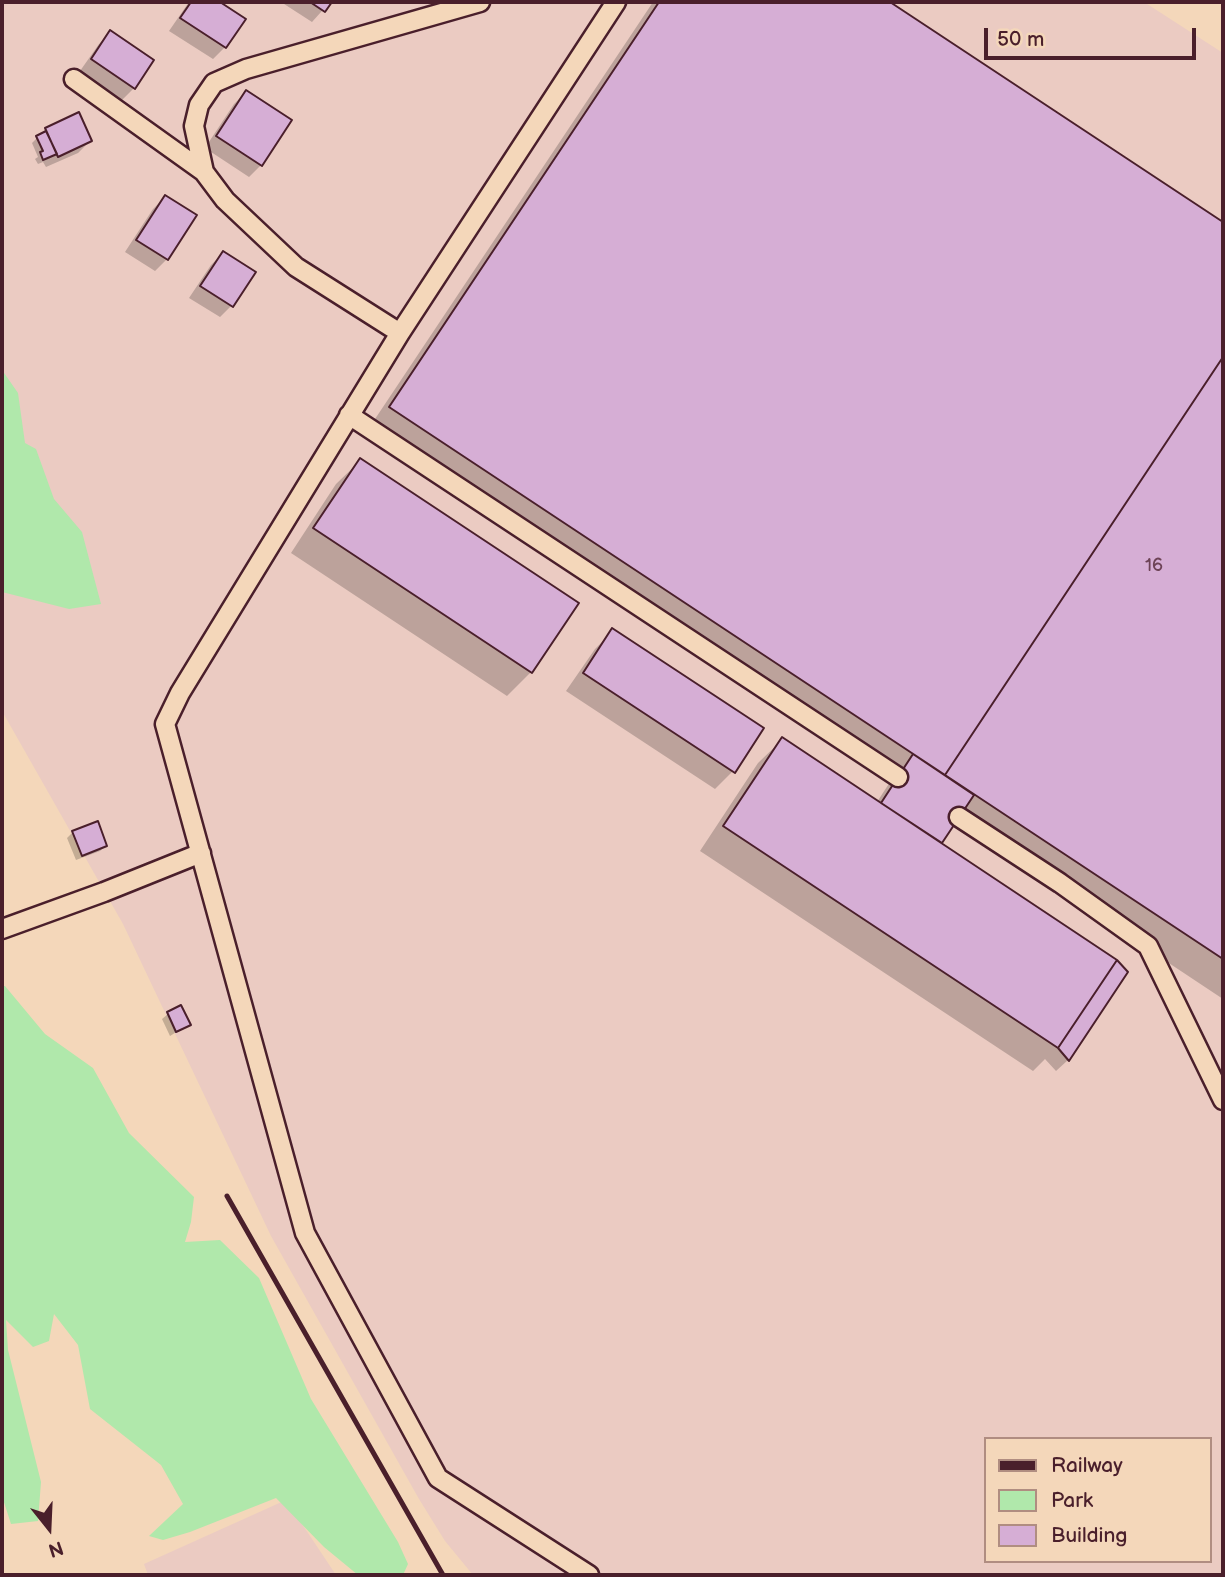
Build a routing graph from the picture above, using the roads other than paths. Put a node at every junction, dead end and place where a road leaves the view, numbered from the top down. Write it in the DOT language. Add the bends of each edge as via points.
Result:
graph roads {
  1 [pos="480,2"];
  2 [pos="616,2"];
  3 [pos="74,79"];
  4 [pos="204,172"];
  5 [pos="400,333"];
  6 [pos="349,415"];
  7 [pos="898,776"];
  8 [pos="959,817"];
  9 [pos="201,853"];
  10 [pos="2,929"];
  11 [pos="1223,1100"];
  12 [pos="589,1575"];
  1 -- 4 [label="lane" via="246,69 214,83 199,105 194,126"];
  2 -- 5 [label="lane"];
  3 -- 4 [label="lane"];
  4 -- 5 [label="lane" via="225,200 296,267"];
  5 -- 6 [label="lane"];
  6 -- 7 [label="lane"];
  6 -- 9 [label="lane" via="165,724"];
  8 -- 11 [label="lane" via="1147,946"];
  9 -- 10 [label="lane"];
  9 -- 12 [label="lane" via="305,1233 438,1478"];
}
